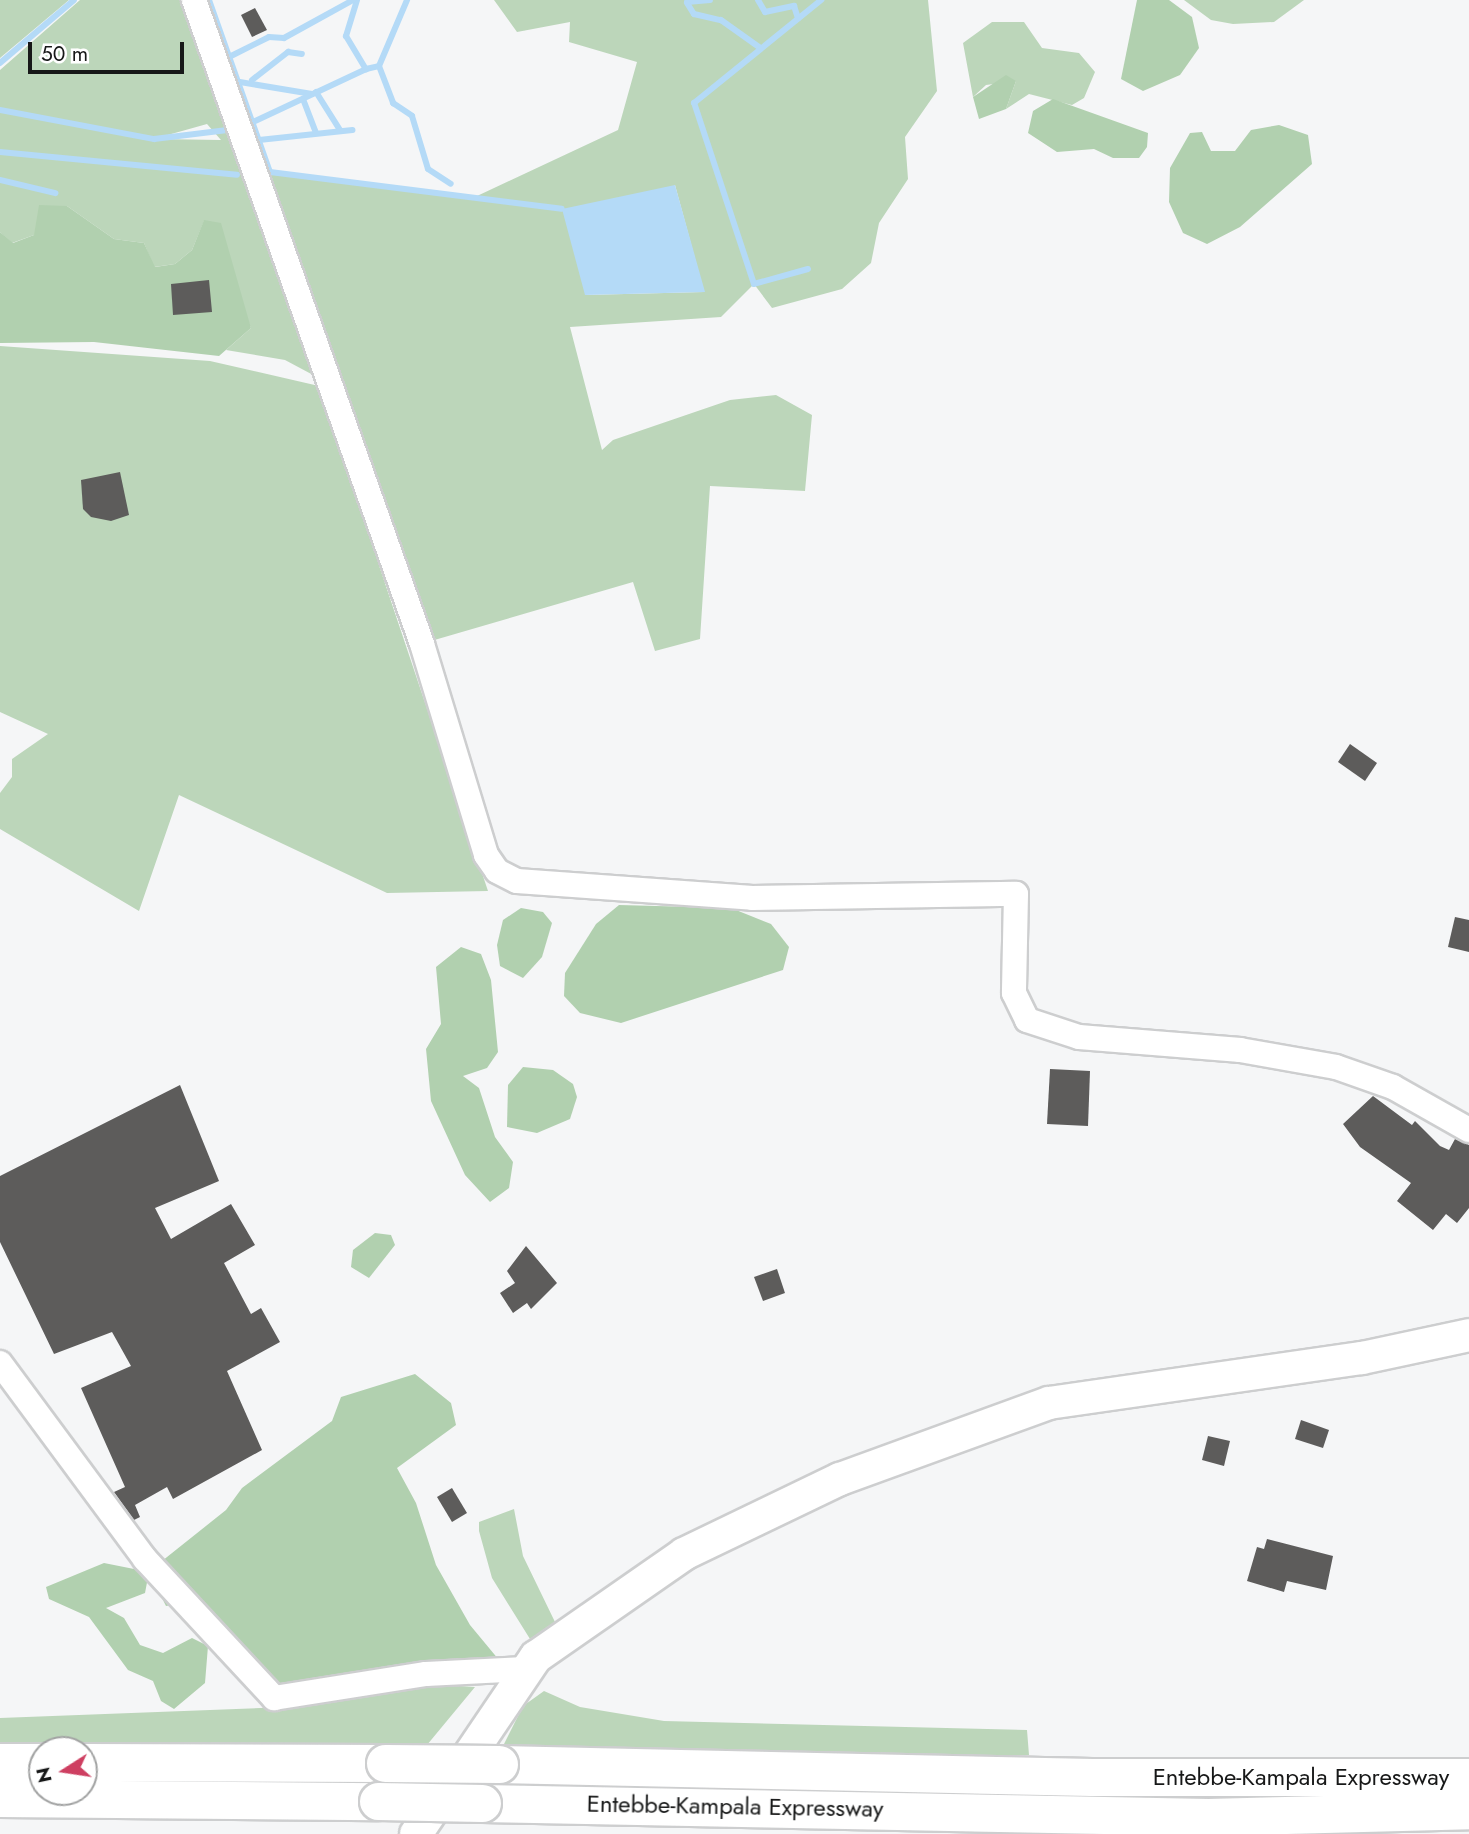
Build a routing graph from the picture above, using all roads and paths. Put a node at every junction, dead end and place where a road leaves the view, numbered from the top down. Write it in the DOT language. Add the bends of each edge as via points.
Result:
graph roads {
  1 [pos="194,0"];
  2 [pos="1469,1130"];
  3 [pos="1469,1335"];
  4 [pos="0,1363"];
  5 [pos="525,1669"];
  6 [pos="0,1762"];
  7 [pos="28,1762"];
  8 [pos="98,1762"];
  9 [pos="1469,1777"];
  10 [pos="0,1798"];
  11 [pos="1469,1810"];
  12 [pos="416,1834"];
  1 -- 2 [label="street" via="497,871 517,881 752,898 1016,894 1014,993 1027,1020 1079,1037 1240,1050 1336,1067 1393,1087"];
  3 -- 5 [label="main road" via="1362,1358 1049,1404 929,1443 684,1554 594,1612"];
  4 -- 5 [label="street" via="145,1559 274,1698 426,1674"];
  5 -- 12 [label="main road"];
  6 -- 7 [label="highway"];
  8 -- 9 [label="highway, Entebbe-Kampala Expressway, bridge" via="499,1764 1092,1777"];
  10 -- 11 [label="highway, Entebbe-Kampala Expressway, bridge" via="1208,1817"];
}
